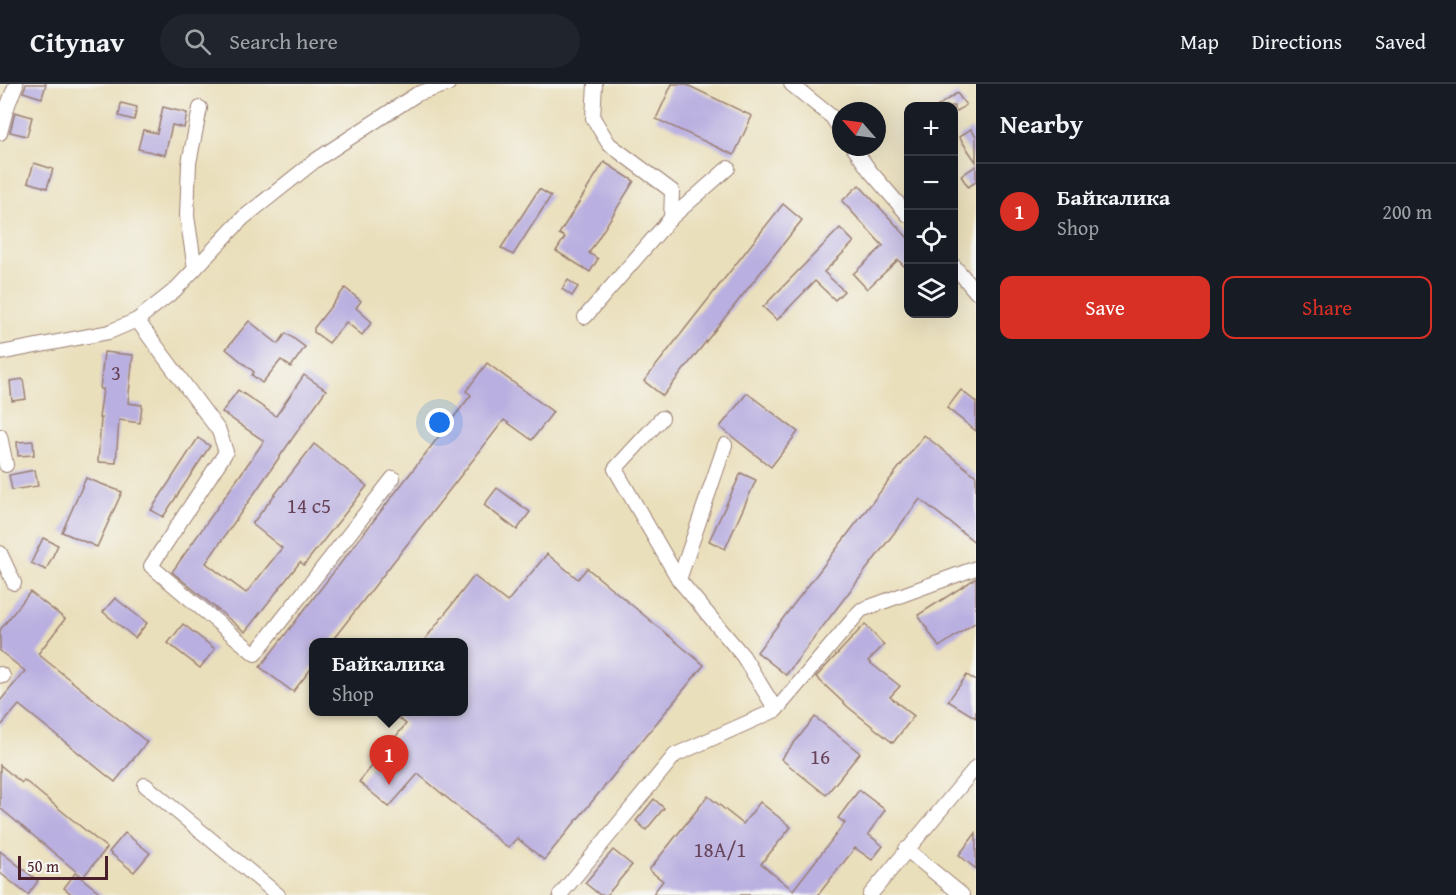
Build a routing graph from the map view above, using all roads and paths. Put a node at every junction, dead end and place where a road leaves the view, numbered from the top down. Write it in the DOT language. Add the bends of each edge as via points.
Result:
graph roads {
  1 [pos="16,84"];
  2 [pos="448,84"];
  3 [pos="595,84"];
  4 [pos="791,84"];
  5 [pos="200,108"];
  6 [pos="832,117"];
  7 [pos="0,133"];
  8 [pos="859,156"];
  9 [pos="728,168"];
  10 [pos="905,210"];
  11 [pos="671,218"];
  12 [pos="195,269"];
  13 [pos="958,271"];
  14 [pos="976,292"];
  15 [pos="585,317"];
  16 [pos="137,320"];
  17 [pos="0,353"];
  18 [pos="662,418"];
  19 [pos="0,436"];
  20 [pos="725,444"];
  21 [pos="6,465"];
  22 [pos="393,478"];
  23 [pos="0,553"];
  24 [pos="976,568"];
  25 [pos="680,580"];
  26 [pos="14,583"];
  27 [pos="776,710"];
  28 [pos="976,767"];
  29 [pos="146,785"];
  30 [pos="906,849"];
  31 [pos="278,895"];
  32 [pos="560,895"];
  33 [pos="870,895"];
  34 [pos="962,895"];
  1 -- 7 [label="street"];
  2 -- 12 [label="street" via="417,94 316,160 243,218"];
  3 -- 11 [label="street" via="593,118 609,144 672,191"];
  4 -- 6 [label="street"];
  5 -- 12 [label="street" via="189,163 187,216"];
  8 -- 10 [label="street"];
  9 -- 11 [label="street"];
  11 -- 15 [label="street"];
  12 -- 16 [label="street"];
  13 -- 14 [label="street"];
  16 -- 17 [label="street" via="109,332"];
  16 -- 22 [label="street" via="219,431 226,452 151,566 255,654"];
  18 -- 25 [label="street" via="615,469"];
  19 -- 21 [label="street"];
  20 -- 25 [label="street"];
  23 -- 26 [label="street"];
  24 -- 27 [label="street" via="861,610"];
  25 -- 27 [label="street" via="743,656"];
  27 -- 32 [label="street" via="675,755"];
  28 -- 30 [label="street"];
  29 -- 31 [label="street"];
  30 -- 33 [label="street"];
  30 -- 34 [label="street"];
}
